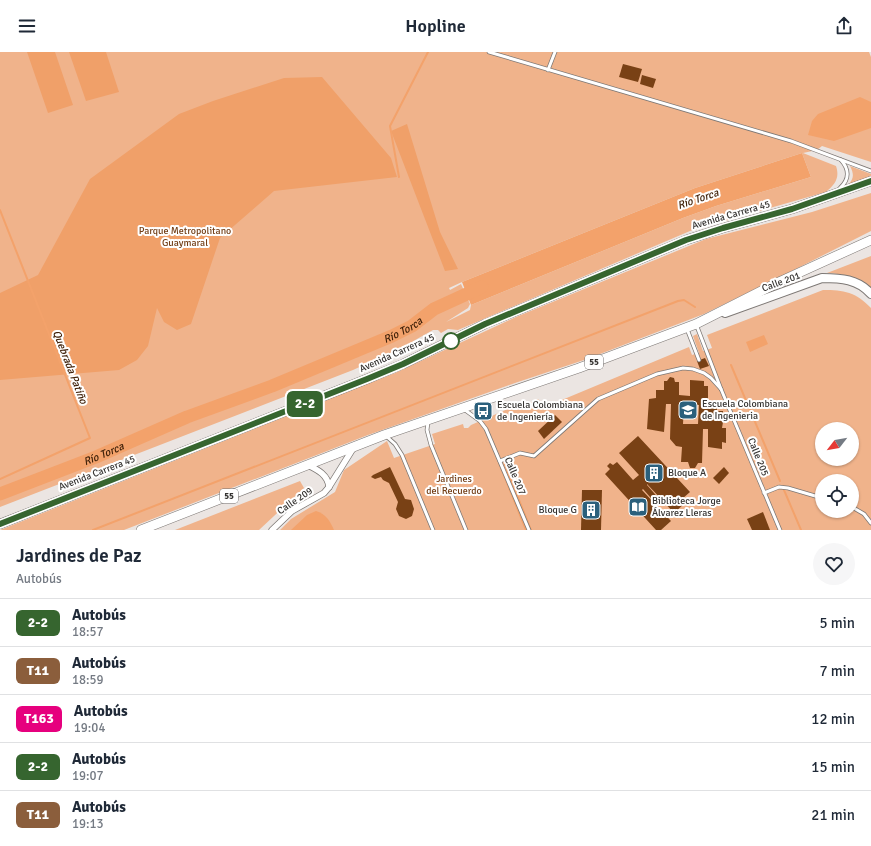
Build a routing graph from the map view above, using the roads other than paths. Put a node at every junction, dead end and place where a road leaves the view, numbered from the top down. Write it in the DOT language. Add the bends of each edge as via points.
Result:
graph roads {
  1 [pos="489,52"];
  2 [pos="555,52"];
  3 [pos="548,70"];
  4 [pos="839,159"];
  5 [pos="871,172"];
  6 [pos="871,181"];
  7 [pos="871,188"];
  8 [pos="836,194"];
  9 [pos="871,240"];
  10 [pos="871,294"];
  11 [pos="696,324"];
  12 [pos="686,327"];
  13 [pos="699,360"];
  14 [pos="702,368"];
  15 [pos="704,373"];
  16 [pos="721,389"];
  17 [pos="461,408"];
  18 [pos="428,420"];
  19 [pos="384,435"];
  20 [pos="354,447"];
  21 [pos="500,461"];
  22 [pos="308,464"];
  23 [pos="329,487"];
  24 [pos="764,493"];
  25 [pos="815,496"];
  26 [pos="859,511"];
  27 [pos="871,523"];
  28 [pos="0,524"];
  29 [pos="141,530"];
  30 [pos="272,530"];
  31 [pos="433,530"];
  32 [pos="466,530"];
  33 [pos="529,530"];
  34 [pos="780,530"];
  1 -- 3 [label="lane"];
  2 -- 3 [label="lane"];
  3 -- 4 [label="lane" via="784,139"];
  4 -- 5 [label="lane"];
  4 -- 8 [label="lane" via="848,171 843,186"];
  6 -- 8 [label="highway, Avenida Carrera 45"];
  7 -- 8 [label="highway"];
  8 -- 28 [label="highway, Avenida Carrera 45" via="686,240 485,324 367,379"];
  9 -- 11 [label="highway, 55"];
  10 -- 11 [label="main road, Calle 201" via="850,280 822,278"];
  11 -- 12 [label="highway, 55"];
  11 -- 16 [label="lane, Calle 205"];
  12 -- 13 [label="lane"];
  12 -- 17 [label="highway, 55" via="579,368"];
  14 -- 15 [label="lane"];
  15 -- 16 [label="lane"];
  15 -- 21 [label="lane" via="683,368 670,370 602,397 534,456 520,453"];
  16 -- 24 [label="lane, Calle 205"];
  17 -- 18 [label="highway, 55"];
  17 -- 21 [label="lane, Calle 207" via="480,421 486,429"];
  18 -- 19 [label="highway, 55"];
  18 -- 32 [label="lane" via="427,430 431,445"];
  19 -- 20 [label="highway, 55"];
  19 -- 31 [label="lane" via="395,444 402,455"];
  20 -- 22 [label="highway, 55"];
  20 -- 23 [label="street, Calle 209"];
  21 -- 33 [label="lane, Calle 207"];
  22 -- 23 [label="street" via="329,480"];
  22 -- 29 [label="highway, 55"];
  23 -- 30 [label="street, Calle 209" via="324,493 292,511"];
  24 -- 25 [label="lane" via="779,487"];
  24 -- 34 [label="lane, Calle 205"];
  26 -- 27 [label="lane"];
}
